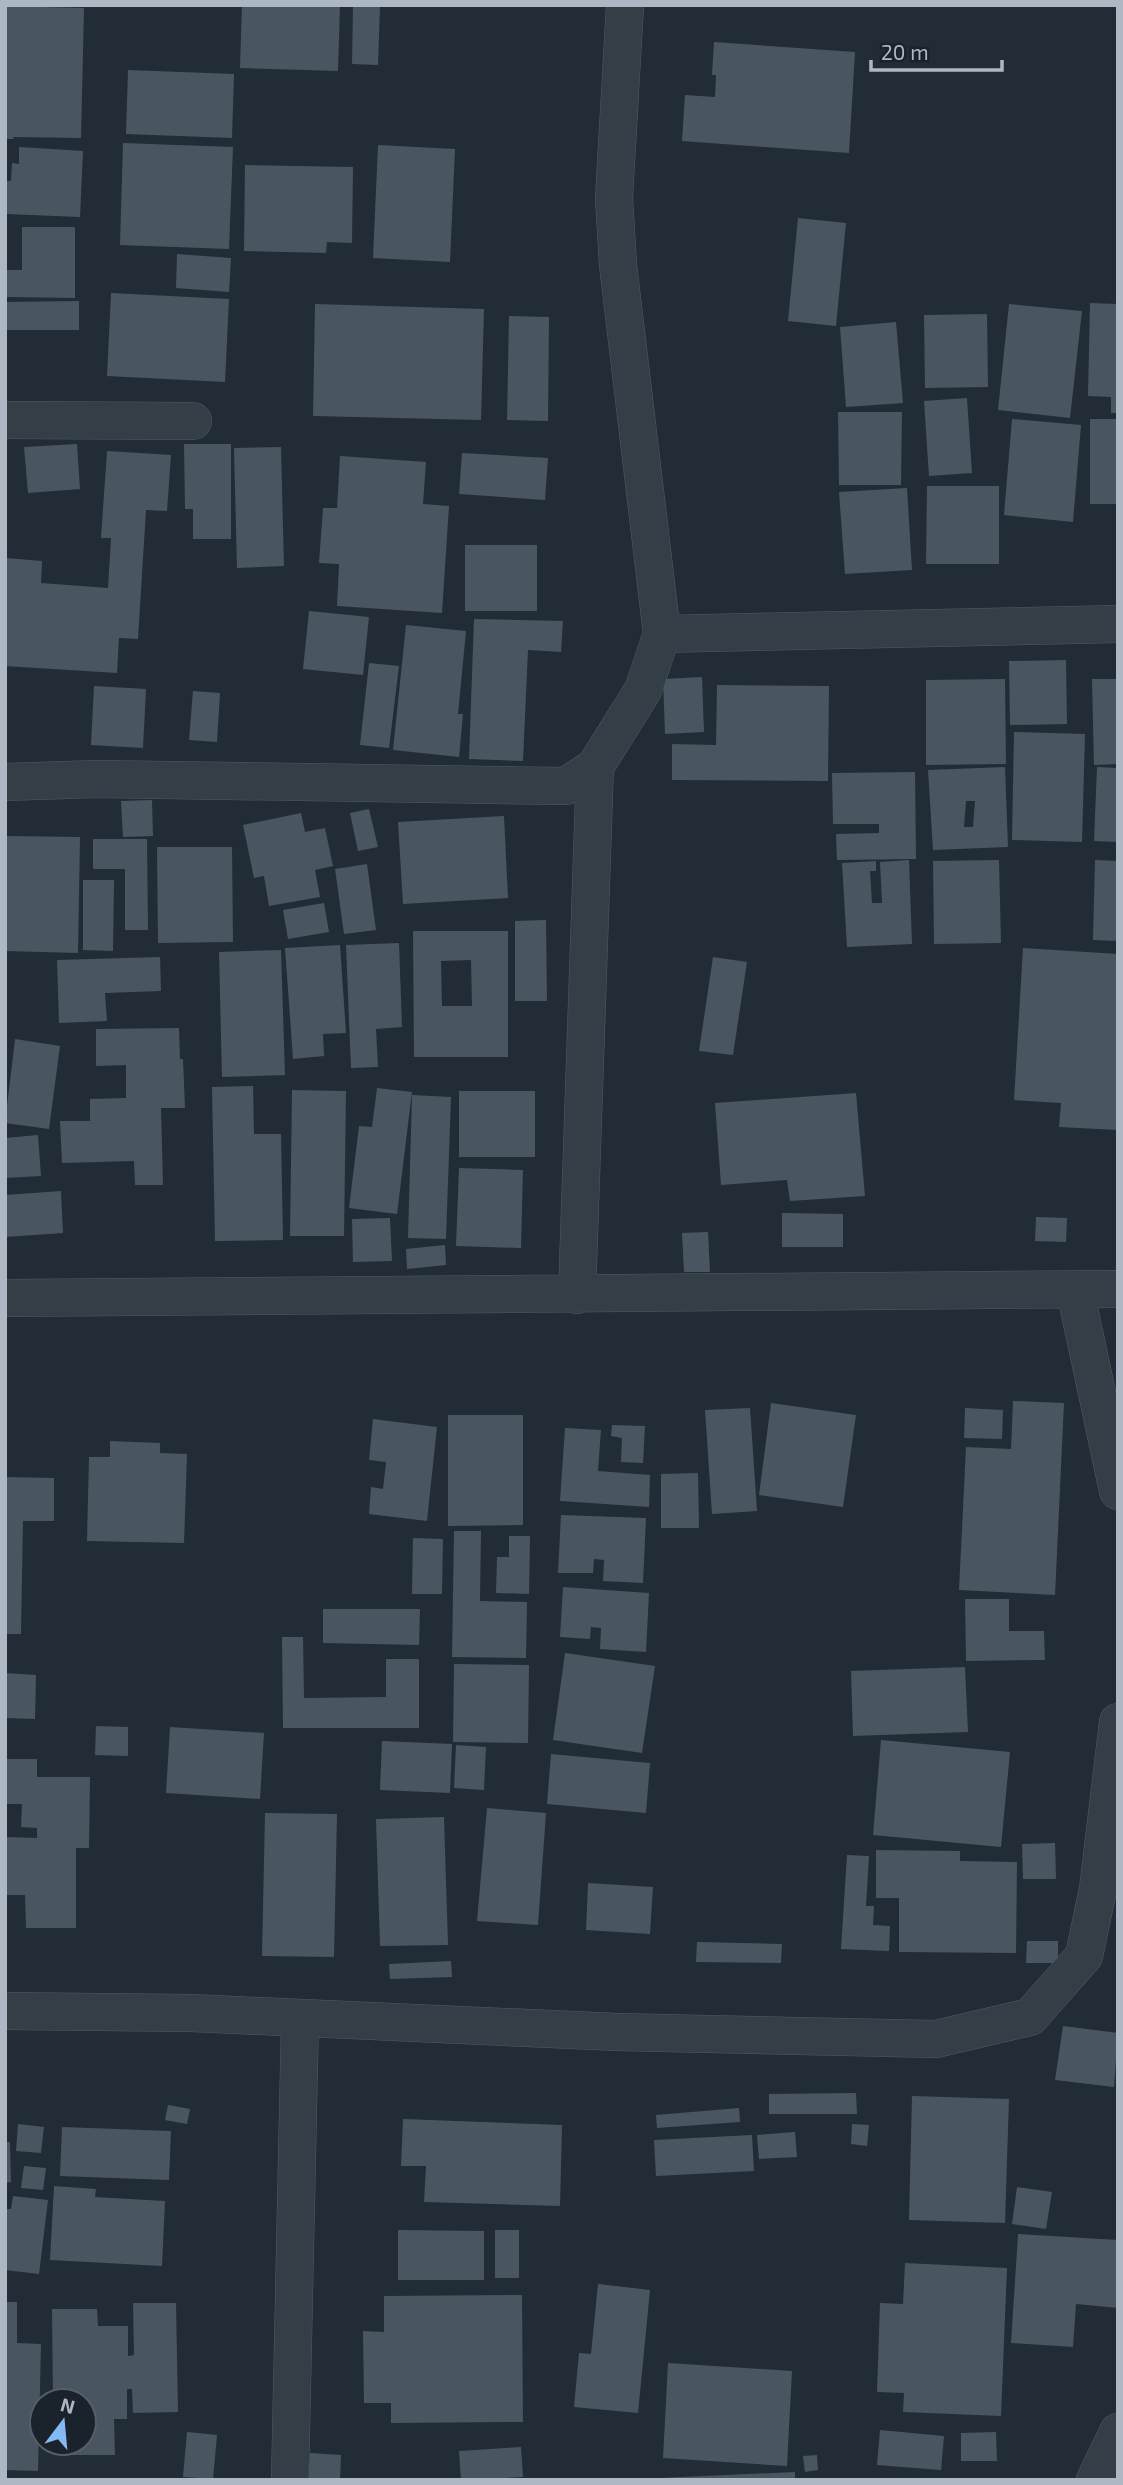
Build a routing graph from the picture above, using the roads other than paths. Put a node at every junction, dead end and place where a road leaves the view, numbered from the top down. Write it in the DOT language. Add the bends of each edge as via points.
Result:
graph roads {
  1 [pos="625,5"];
  2 [pos="5,421"];
  3 [pos="193,421"];
  4 [pos="1118,624"];
  5 [pos="662,634"];
  6 [pos="595,767"];
  7 [pos="5,782"];
  8 [pos="1118,1289"];
  9 [pos="1075,1290"];
  10 [pos="577,1295"];
  11 [pos="5,1298"];
  12 [pos="1118,1492"];
  13 [pos="1118,1722"];
  14 [pos="5,2011"];
  15 [pos="300,2018"];
  16 [pos="1118,2432"];
  17 [pos="290,2480"];
  18 [pos="1095,2480"];
  1 -- 5 [label="street" via="614,198"];
  2 -- 3 [label="street"];
  4 -- 5 [label="street"];
  5 -- 6 [label="street" via="643,690"];
  6 -- 7 [label="street" via="566,786 97,779"];
  6 -- 10 [label="street"];
  8 -- 9 [label="street"];
  9 -- 10 [label="street"];
  9 -- 12 [label="street"];
  10 -- 11 [label="street"];
  13 -- 15 [label="street" via="1098,1889 1084,1956 1030,2018 936,2039 617,2032"];
  14 -- 15 [label="street"];
  15 -- 17 [label="street"];
  16 -- 18 [label="street"];
}
